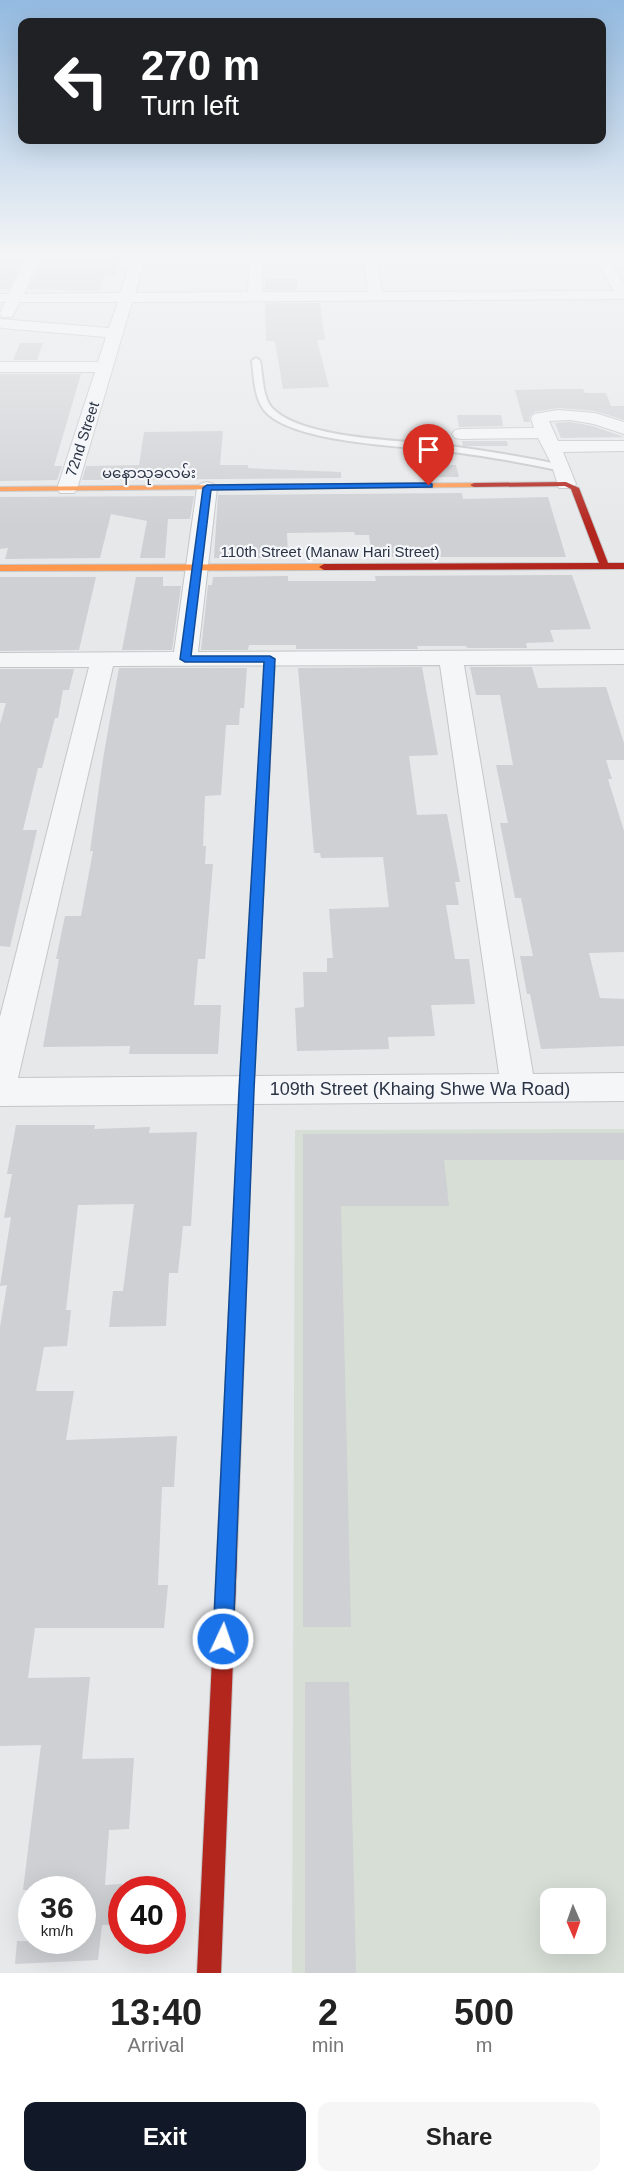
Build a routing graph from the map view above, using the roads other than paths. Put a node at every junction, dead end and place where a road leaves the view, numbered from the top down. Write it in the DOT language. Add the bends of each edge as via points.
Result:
graph roads {
  1 [pos="112,345"];
  2 [pos="256,360"];
  3 [pos="0,367"];
  4 [pos="105,367"];
  5 [pos="624,429"];
  6 [pos="461,434"];
  7 [pos="548,440"];
  8 [pos="624,446"];
  9 [pos="564,476"];
  10 [pos="207,488"];
  11 [pos="0,489"];
  12 [pos="66,489"];
  13 [pos="604,566"];
  14 [pos="624,566"];
  15 [pos="0,568"];
  16 [pos="197,568"];
  17 [pos="451,657"];
  18 [pos="103,659"];
  19 [pos="185,659"];
  20 [pos="270,659"];
  21 [pos="0,660"];
  22 [pos="622,664"];
  23 [pos="0,1083"];
  24 [pos="624,1087"];
  25 [pos="518,1088"];
  26 [pos="247,1090"];
  27 [pos="0,1092"];
  28 [pos="208,1973"];
  1 -- 4 [label="street, 72nd Street"];
  2 -- 9 [label="lane" via="263,398 268,410 279,418 338,437 527,460"];
  3 -- 4 [label="street"];
  4 -- 12 [label="street, 72nd Street"];
  5 -- 7 [label="street" via="592,418 549,415 540,418"];
  6 -- 7 [label="street"];
  7 -- 8 [label="street"];
  7 -- 9 [label="street"];
  9 -- 10 [label="street, မနောသုခလမ်း"];
  9 -- 13 [label="street" via="575,488"];
  10 -- 12 [label="street, မနောသုခလမ်း"];
  10 -- 16 [label="street"];
  11 -- 12 [label="street, မနောသုခလမ်း"];
  13 -- 14 [label="street, 110th Street (Manaw Hari Street)"];
  13 -- 16 [label="street, 110th Street (Manaw Hari Street)"];
  15 -- 16 [label="street, 110th Street (Manaw Hari Street)"];
  16 -- 19 [label="street"];
  17 -- 20 [label="street"];
  17 -- 22 [label="street"];
  17 -- 25 [label="street"];
  18 -- 19 [label="street"];
  18 -- 21 [label="street"];
  18 -- 23 [label="street"];
  19 -- 20 [label="street"];
  20 -- 26 [label="street"];
  24 -- 25 [label="street, 109th Street (Khaing Shwe Wa Road)"];
  25 -- 26 [label="street, 109th Street (Khaing Shwe Wa Road)"];
  26 -- 27 [label="street, 109th Street (Khaing Shwe Wa Road)"];
  26 -- 28 [label="street"];
}
